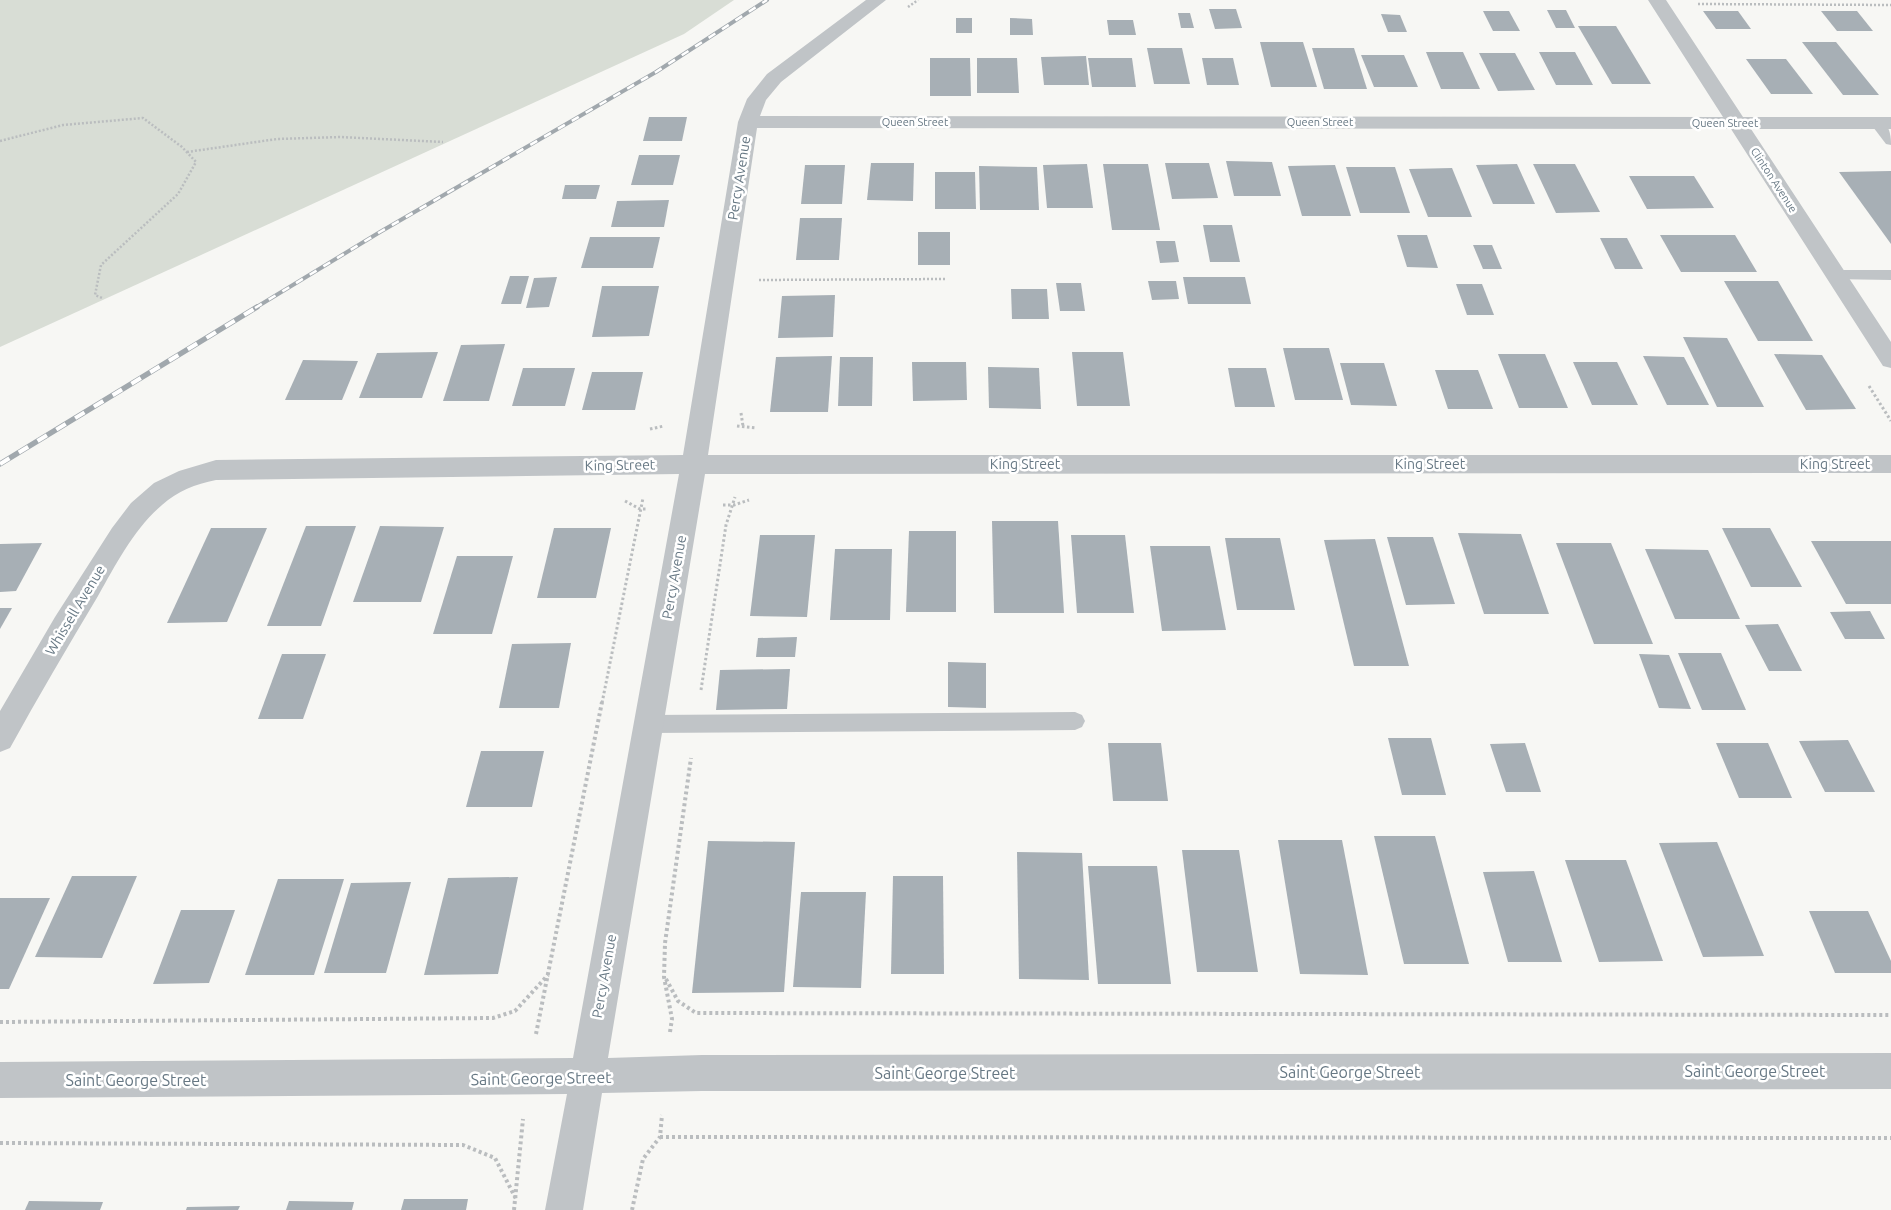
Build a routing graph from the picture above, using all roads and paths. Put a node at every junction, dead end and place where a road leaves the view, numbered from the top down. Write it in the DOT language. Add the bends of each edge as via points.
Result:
graph roads {
  1 [pos="877,0"];
  2 [pos="918,0"];
  3 [pos="1658,2"];
  4 [pos="1891,5"];
  5 [pos="902,12"];
  6 [pos="748,122"];
  7 [pos="1737,123"];
  8 [pos="1884,123"];
  9 [pos="0,141"];
  10 [pos="1891,141"];
  11 [pos="443,142"];
  12 [pos="186,152"];
  13 [pos="762,270"];
  14 [pos="1835,274"];
  15 [pos="1891,275"];
  16 [pos="946,279"];
  17 [pos="723,280"];
  18 [pos="760,280"];
  19 [pos="759,289"];
  20 [pos="102,298"];
  21 [pos="1891,360"];
  22 [pos="742,404"];
  23 [pos="662,419"];
  24 [pos="738,464"];
  25 [pos="1891,464"];
  26 [pos="652,465"];
  27 [pos="694,465"];
  28 [pos="163,490"];
  29 [pos="1075,721"];
  30 [pos="649,724"];
  31 [pos="696,724"];
  32 [pos="0,739"];
  33 [pos="548,975"];
  34 [pos="664,977"];
  35 [pos="1891,1015"];
  36 [pos="0,1022"];
  37 [pos="1891,1071"];
  38 [pos="664,1075"];
  39 [pos="527,1077"];
  40 [pos="586,1077"];
  41 [pos="0,1080"];
  42 [pos="660,1137"];
  43 [pos="1891,1138"];
  44 [pos="0,1143"];
  45 [pos="516,1200"];
  46 [pos="514,1210"];
  47 [pos="564,1210"];
  48 [pos="632,1210"];
  1 -- 6 [label="street, Percy Avenue" via="774,78 757,100"];
  2 -- 5 [label="path"];
  3 -- 4 [label="path"];
  3 -- 7 [label="street, Clinton Avenue"];
  6 -- 7 [label="street, Queen Street"];
  6 -- 17 [label="street, Percy Avenue"];
  7 -- 8 [label="street, Queen Street"];
  7 -- 14 [label="street, Clinton Avenue"];
  8 -- 10 [label="lane"];
  9 -- 12 [label="path" via="63,125 143,118"];
  11 -- 12 [label="path" via="340,137 277,139"];
  12 -- 20 [label="path" via="196,162 178,194 101,265 95,295"];
  13 -- 18 [label="path"];
  14 -- 15 [label="lane"];
  14 -- 21 [label="street, Clinton Avenue"];
  16 -- 18 [label="path"];
  17 -- 18 [label="path"];
  17 -- 27 [label="street, Percy Avenue"];
  18 -- 19 [label="path"];
  22 -- 24 [label="path" via="744,426"];
  23 -- 26 [label="path"];
  24 -- 25 [label="street, King Street"];
  24 -- 27 [label="street, King Street"];
  24 -- 31 [label="path" via="734,505 726,525"];
  26 -- 27 [label="street, King Street"];
  26 -- 28 [label="street, King Street" via="216,470 190,476"];
  26 -- 33 [label="path" via="640,509"];
  27 -- 30 [label="street, Percy Avenue"];
  28 -- 32 [label="street, Whissell Avenue" via="136,515 107,556"];
  29 -- 31 [label="lane"];
  30 -- 31 [label="lane"];
  30 -- 40 [label="street, Percy Avenue"];
  31 -- 34 [label="path" via="665,943"];
  33 -- 36 [label="path" via="515,1011 493,1018"];
  33 -- 39 [label="path"];
  34 -- 35 [label="path" via="678,1001 696,1013"];
  34 -- 38 [label="path" via="672,1019"];
  37 -- 38 [label="street, Saint George Street"];
  38 -- 40 [label="street, Saint George Street"];
  38 -- 42 [label="path"];
  39 -- 40 [label="street, Saint George Street"];
  39 -- 41 [label="street, Saint George Street"];
  39 -- 45 [label="path"];
  40 -- 47 [label="street, Percy Avenue"];
  42 -- 43 [label="path"];
  42 -- 48 [label="path" via="643,1159"];
  44 -- 45 [label="path" via="463,1144 495,1158"];
  45 -- 46 [label="path"];
}
